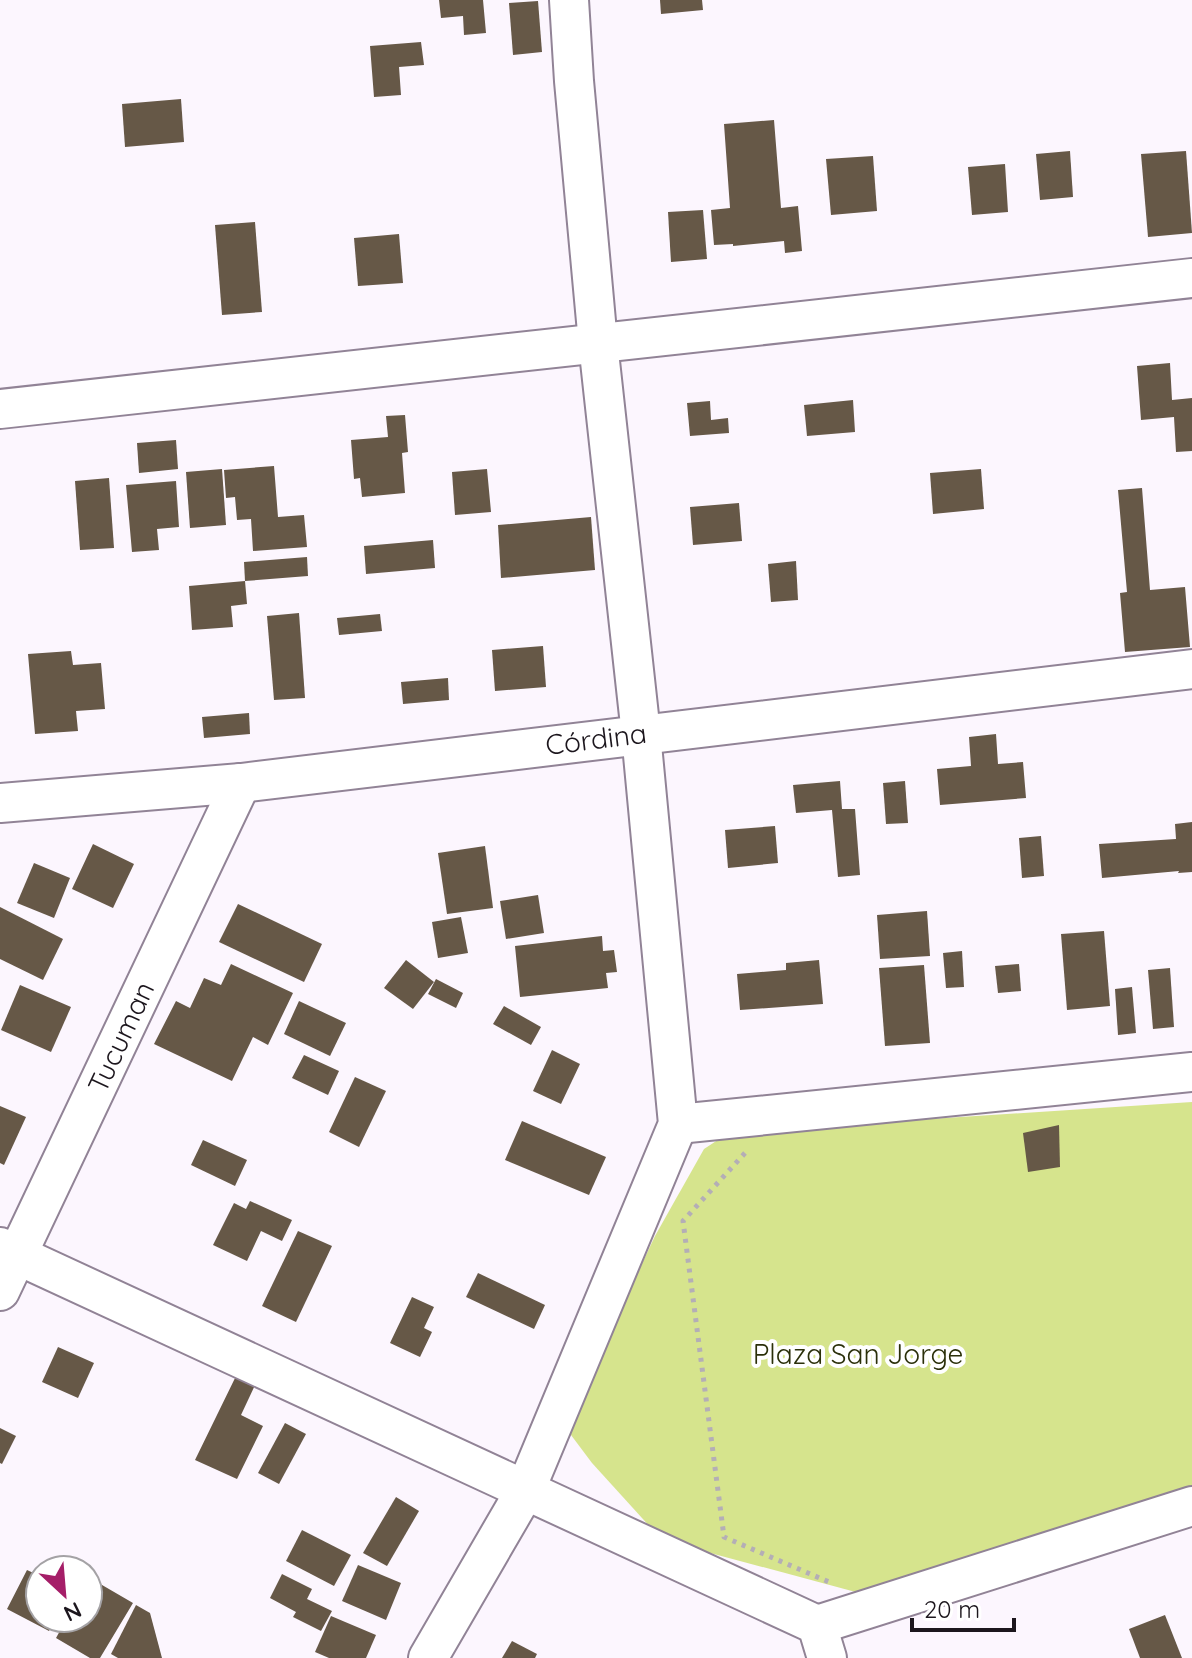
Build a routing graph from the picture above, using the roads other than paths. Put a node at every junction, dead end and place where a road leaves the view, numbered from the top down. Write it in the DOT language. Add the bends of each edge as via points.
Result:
graph roads {
  1 [pos="569,0"];
  2 [pos="1192,278"];
  3 [pos="598,343"];
  4 [pos="0,409"];
  5 [pos="1192,669"];
  6 [pos="641,734"];
  7 [pos="241,783"];
  8 [pos="0,803"];
  9 [pos="1192,1072"];
  10 [pos="678,1124"];
  11 [pos="9,1251"];
  12 [pos="0,1291"];
  13 [pos="525,1491"];
  14 [pos="1192,1506"];
  15 [pos="822,1641"];
  16 [pos="428,1658"];
  1 -- 3 [label="street"];
  2 -- 3 [label="street"];
  3 -- 4 [label="street"];
  3 -- 6 [label="street"];
  5 -- 6 [label="street, Córdina"];
  6 -- 7 [label="street, Córdina"];
  6 -- 10 [label="street"];
  7 -- 8 [label="street, Córdina"];
  7 -- 11 [label="street, Tucuman"];
  9 -- 10 [label="street"];
  10 -- 13 [label="street"];
  11 -- 12 [label="street, Tucuman"];
  11 -- 13 [label="street"];
  13 -- 15 [label="street" via="780,1606"];
  13 -- 16 [label="street"];
  14 -- 15 [label="street"];
}
